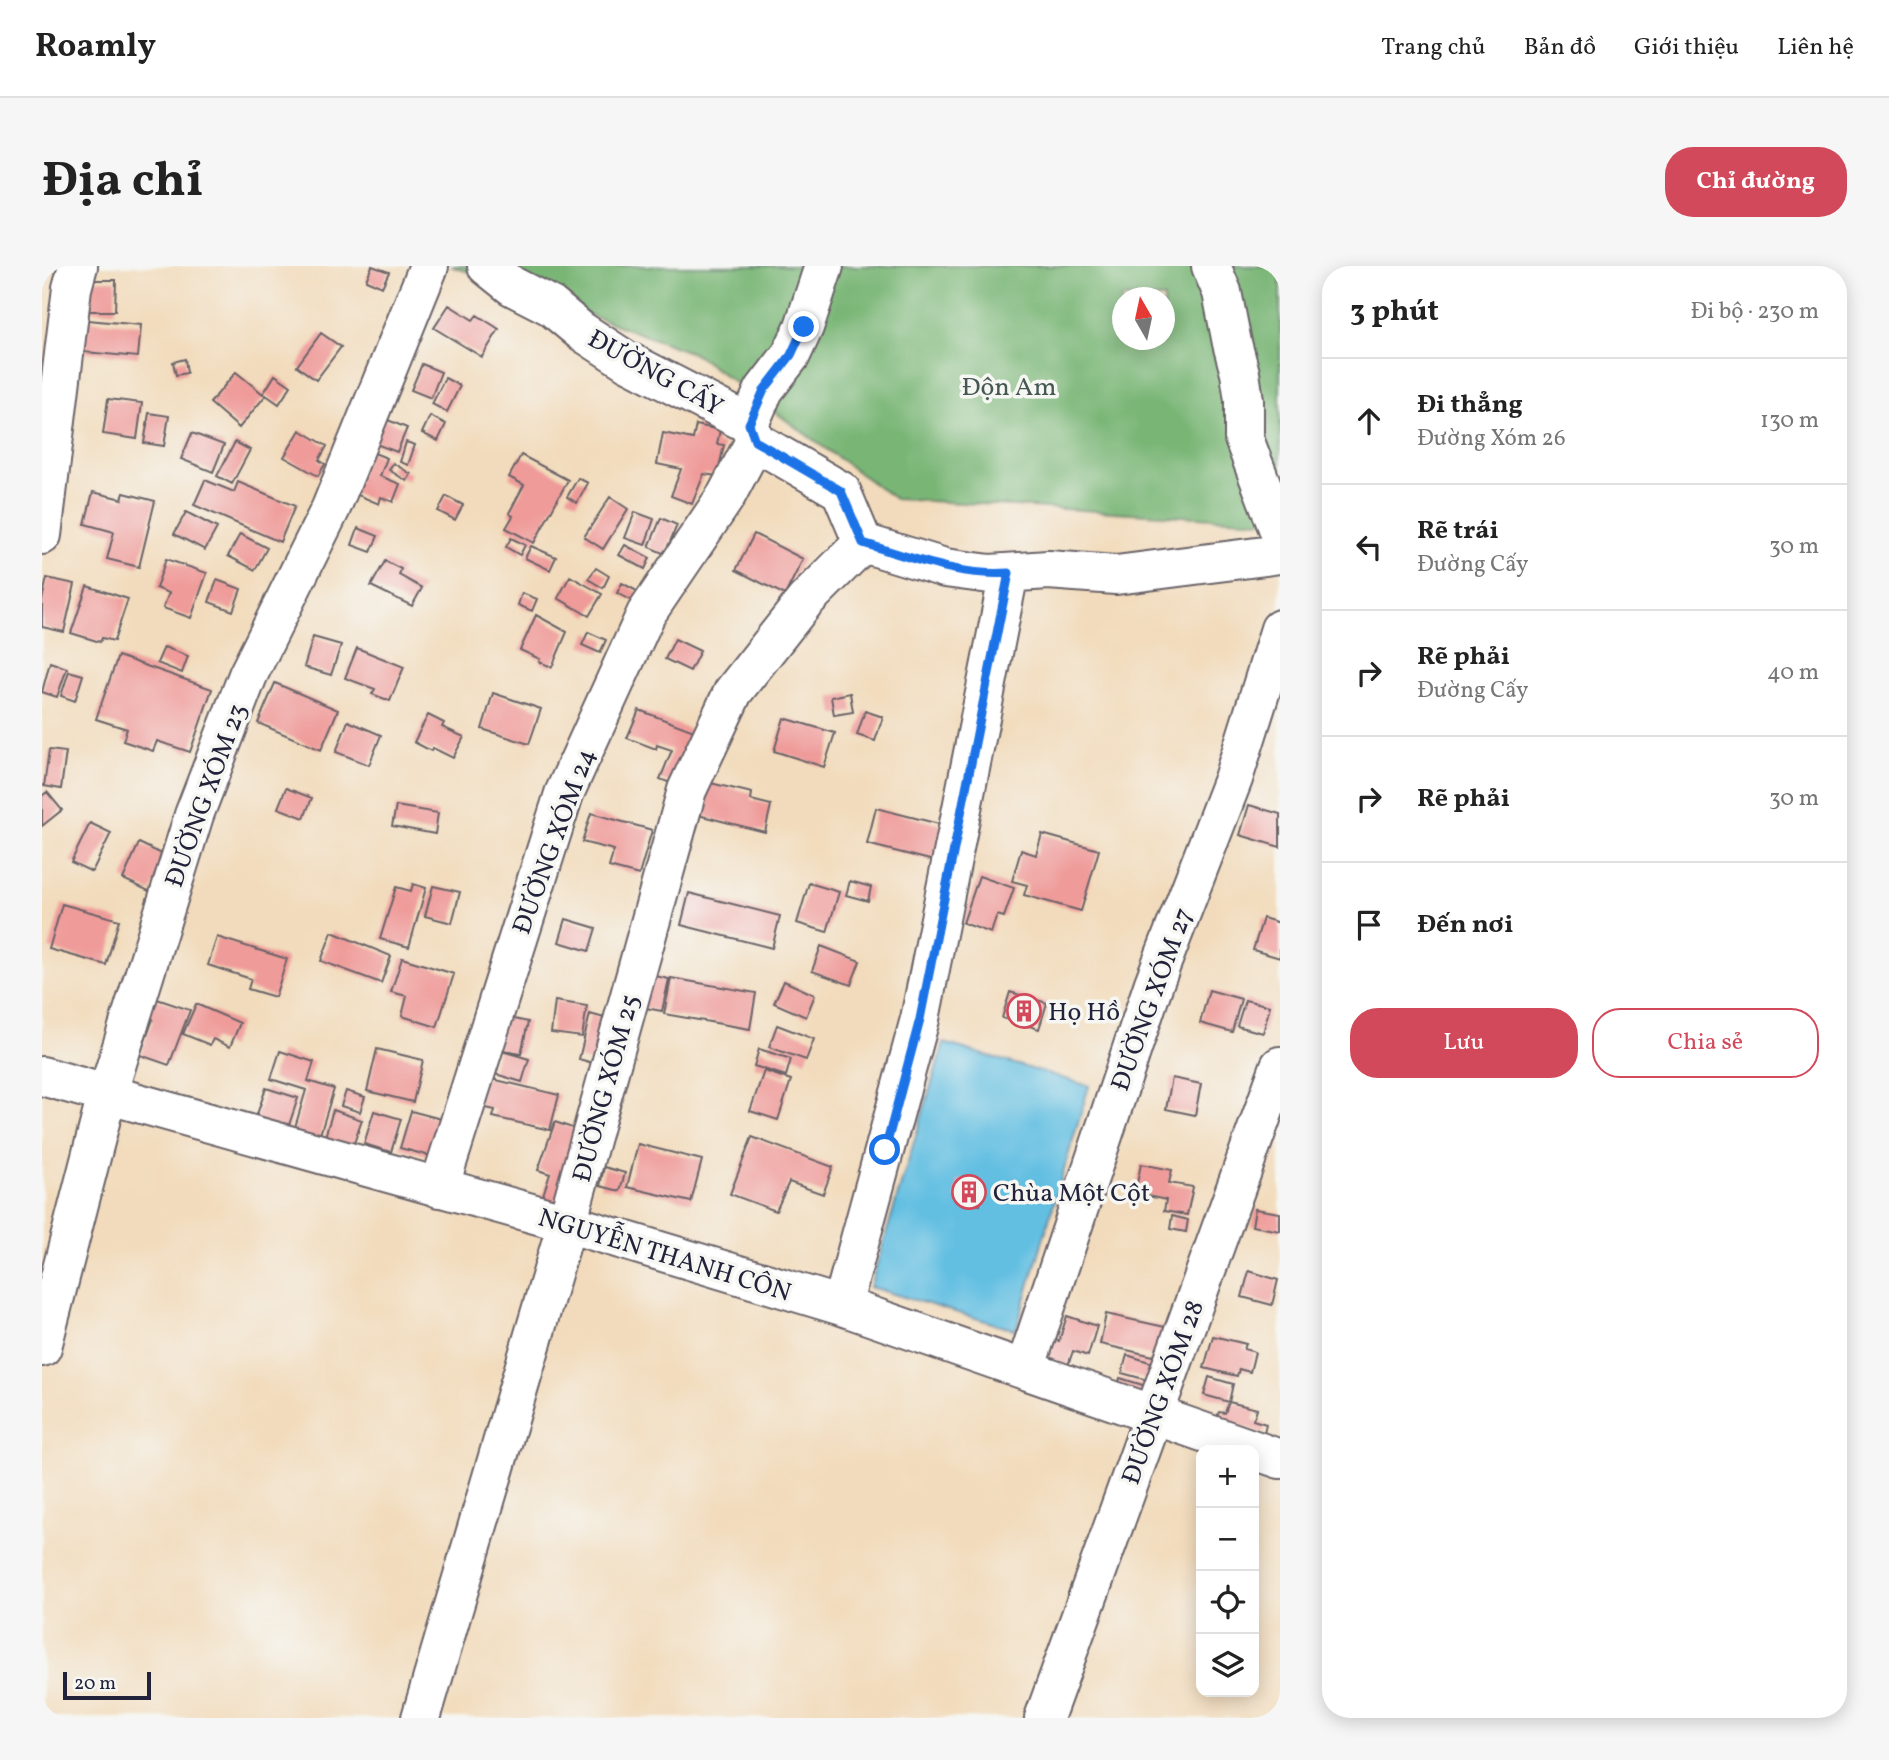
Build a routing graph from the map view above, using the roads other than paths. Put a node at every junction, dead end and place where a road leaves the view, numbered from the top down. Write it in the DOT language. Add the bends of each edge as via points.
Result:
graph roads {
  1 [pos="78,266"];
  2 [pos="429,266"];
  3 [pos="487,266"];
  4 [pos="824,266"];
  5 [pos="1211,266"];
  6 [pos="752,433"];
  7 [pos="1280,533"];
  8 [pos="42,535"];
  9 [pos="863,543"];
  10 [pos="1280,554"];
  11 [pos="1009,573"];
  12 [pos="1280,629"];
  13 [pos="1280,1066"];
  14 [pos="42,1076"];
  15 [pos="107,1095"];
  16 [pos="439,1188"];
  17 [pos="567,1223"];
  18 [pos="842,1306"];
  19 [pos="42,1346"];
  20 [pos="1025,1369"];
  21 [pos="1154,1416"];
  22 [pos="1280,1459"];
  23 [pos="421,1718"];
  24 [pos="1044,1718"];
  1 -- 8 [label="street"];
  2 -- 15 [label="street, ĐƯỜNG XÓM 23" via="331,508 248,675 194,815"];
  3 -- 6 [label="street, ĐƯỜNG CẤY" via="627,361"];
  4 -- 6 [label="street, ĐƯỜNG XÓM 24" via="791,355 764,390"];
  5 -- 7 [label="street" via="1222,292 1240,373 1244,439"];
  6 -- 9 [label="street, ĐƯỜNG CẤY" via="841,491"];
  6 -- 16 [label="street, ĐƯỜNG XÓM 24" via="726,496 646,614 564,794"];
  9 -- 11 [label="street" via="945,568"];
  9 -- 17 [label="street, ĐƯỜNG XÓM 25" via="805,601 733,692 687,790"];
  10 -- 11 [label="street" via="1116,575 1048,570"];
  11 -- 18 [label="street" via="920,1019"];
  12 -- 20 [label="street, ĐƯỜNG XÓM 27" via="1233,779 1154,983"];
  13 -- 21 [label="street, ĐƯỜNG XÓM 28"];
  14 -- 15 [label="street, NGUYỄN THANH CÔN"];
  15 -- 16 [label="street, NGUYỄN THANH CÔN"];
  15 -- 19 [label="street, ĐƯỜNG XÓM 23"];
  16 -- 17 [label="street, NGUYỄN THANH CÔN"];
  17 -- 18 [label="street, NGUYỄN THANH CÔN"];
  17 -- 23 [label="street, ĐƯỜNG XÓM 25"];
  18 -- 20 [label="street, NGUYỄN THANH CÔN"];
  20 -- 21 [label="street, NGUYỄN THANH CÔN"];
  21 -- 22 [label="street, NGUYỄN THANH CÔN"];
  21 -- 24 [label="street, ĐƯỜNG XÓM 28"];
}
